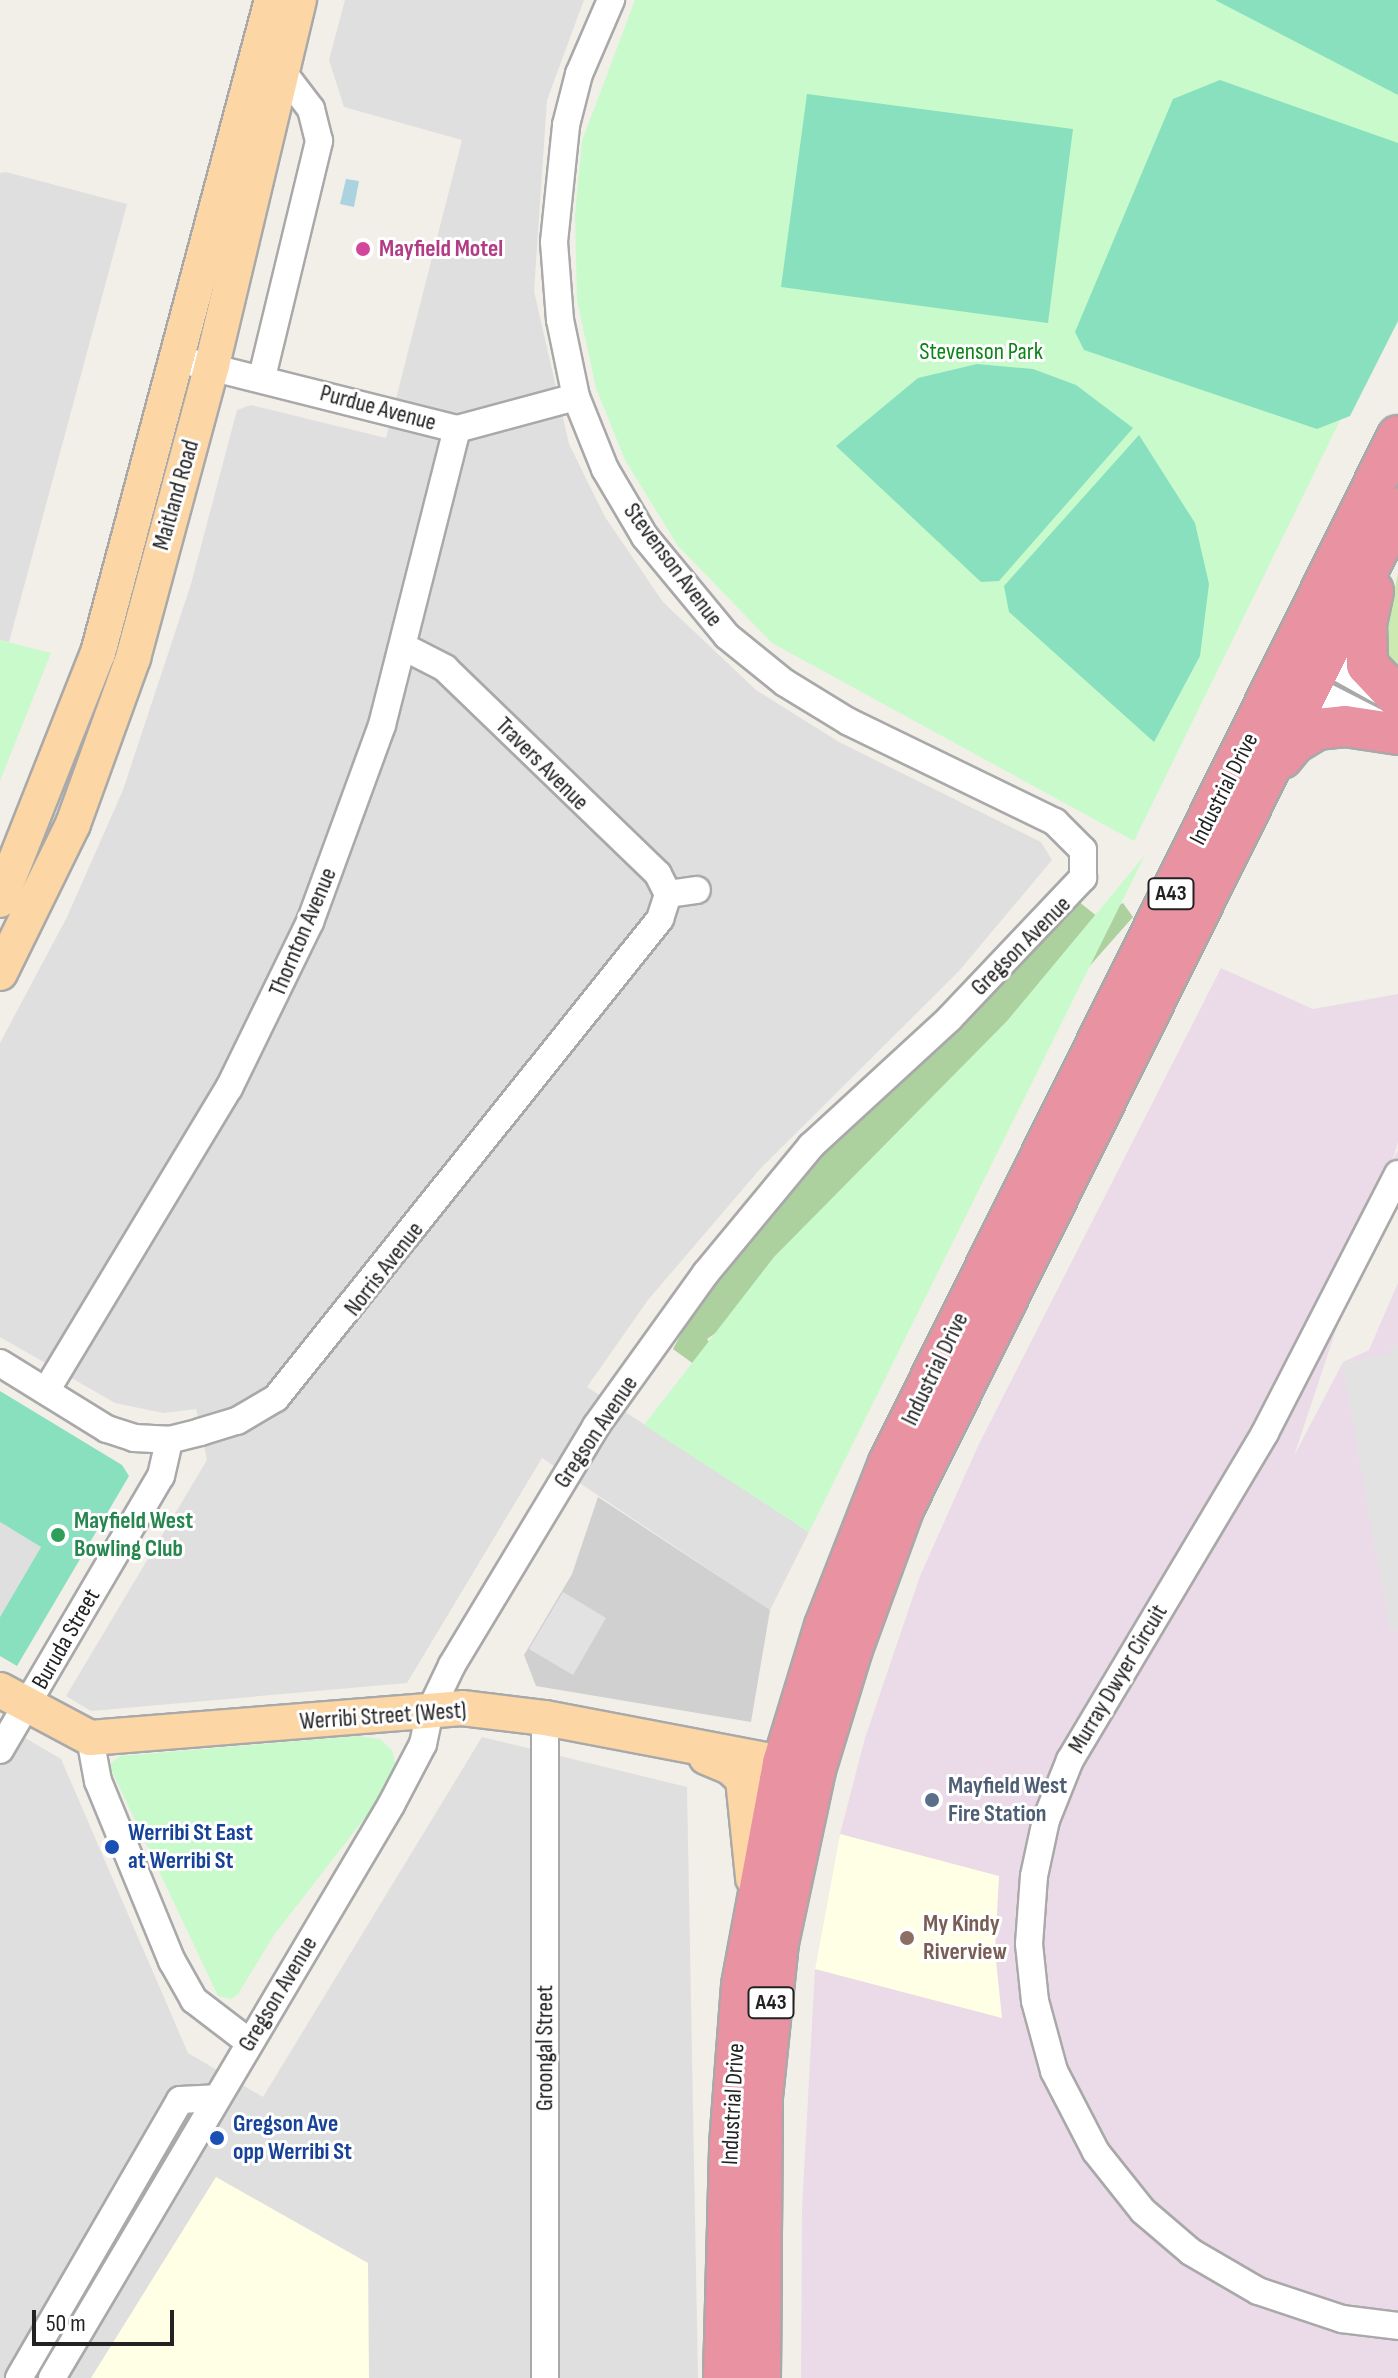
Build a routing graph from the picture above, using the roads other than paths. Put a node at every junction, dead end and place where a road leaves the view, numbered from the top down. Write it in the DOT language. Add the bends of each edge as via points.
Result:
graph roads {
  1 [pos="253,0"];
  2 [pos="272,0"];
  3 [pos="299,0"];
  4 [pos="611,0"];
  5 [pos="268,64"];
  6 [pos="178,359"];
  7 [pos="212,365"];
  8 [pos="262,377"];
  9 [pos="576,397"];
  10 [pos="457,429"];
  11 [pos="1398,436"];
  12 [pos="1398,509"];
  13 [pos="1398,519"];
  14 [pos="404,647"];
  15 [pos="1304,667"];
  16 [pos="1398,699"];
  17 [pos="1398,733"];
  18 [pos="1266,781"];
  19 [pos="1083,850"];
  20 [pos="697,890"];
  21 [pos="668,894"];
  22 [pos="0,900"];
  23 [pos="0,973"];
  24 [pos="1398,1174"];
  25 [pos="0,1363"];
  26 [pos="46,1391"];
  27 [pos="169,1440"];
  28 [pos="13,1698"];
  29 [pos="430,1711"];
  30 [pos="545,1718"];
  31 [pos="90,1738"];
  32 [pos="662,1742"];
  33 [pos="0,1750"];
  34 [pos="799,1766"];
  35 [pos="754,1898"];
  36 [pos="249,2042"];
  37 [pos="216,2098"];
  38 [pos="1398,2326"];
  39 [pos="19,2378"];
  40 [pos="52,2378"];
  41 [pos="545,2378"];
  42 [pos="724,2378"];
  43 [pos="760,2378"];
  1 -- 5 [label="street"];
  2 -- 5 [label="main road, Maitland Road"];
  3 -- 5 [label="main road, Maitland Road"];
  4 -- 9 [label="street, Stevenson Avenue" via="579,74 557,177 554,242 560,320"];
  5 -- 6 [label="main road, Maitland Road"];
  5 -- 7 [label="main road, Maitland Road"];
  5 -- 8 [label="street" via="311,109 319,141"];
  6 -- 7 [label="street, Purdue Avenue"];
  6 -- 22 [label="main road, Maitland Road" via="98,653"];
  7 -- 8 [label="street, Purdue Avenue"];
  7 -- 23 [label="main road, Maitland Road" via="105,746"];
  8 -- 10 [label="street, Purdue Avenue"];
  9 -- 10 [label="street, Purdue Avenue"];
  9 -- 19 [label="street, Stevenson Avenue" via="605,469 645,537 727,636 785,683 849,722 1055,822"];
  10 -- 14 [label="street, Thornton Avenue"];
  11 -- 15 [label="highway, Industrial Drive / A43"];
  12 -- 15 [label="highway, Industrial Drive / A43"];
  13 -- 16 [label="highway" via="1370,599 1365,644 1375,678"];
  14 -- 21 [label="street, Travers Avenue" via="445,668 658,874"];
  14 -- 26 [label="street, Thornton Avenue" via="354,806 282,987 229,1088"];
  15 -- 16 [label="street"];
  15 -- 17 [label="street"];
  15 -- 18 [label="highway, Industrial Drive / A43"];
  15 -- 34 [label="highway, Industrial Drive / A43" via="889,1463 854,1543"];
  17 -- 18 [label="highway" via="1345,726 1317,729 1294,743"];
  18 -- 34 [label="highway, Industrial Drive / A43" via="904,1507 852,1649"];
  19 -- 29 [label="street, Gregson Avenue" via="1083,878 1076,891 949,1019 811,1146 706,1273 596,1426 459,1652"];
  20 -- 21 [label="street"];
  21 -- 27 [label="street, Norris Avenue" via="667,908 640,947 301,1373 276,1398 237,1421"];
  24 -- 38 [label="street, Murray Dwyer Circuit" via="1265,1433 1070,1760 1046,1820 1029,1944 1035,2001 1059,2082 1096,2152 1143,2211 1191,2252 1258,2291 1342,2319"];
  25 -- 26 [label="street, Norris Avenue"];
  26 -- 27 [label="street, Norris Avenue" via="107,1429 134,1438"];
  27 -- 28 [label="street, Buruda Street" via="161,1476"];
  28 -- 31 [label="main road"];
  28 -- 33 [label="street, Buruda Street"];
  29 -- 30 [label="main road, Werribi Street (West)" via="462,1708"];
  29 -- 31 [label="main road, Werribi Street (West)"];
  29 -- 36 [label="street, Gregson Avenue" via="423,1744 391,1805"];
  30 -- 32 [label="main road, Werribi Street (West)"];
  30 -- 41 [label="street, Groongal Street"];
  31 -- 36 [label="street" via="98,1781 172,1961 194,2000"];
  32 -- 34 [label="main road, Werribi Street (West)"];
  32 -- 35 [label="main road" via="730,1767 743,1779"];
  34 -- 35 [label="highway, Industrial Drive / A43"];
  34 -- 43 [label="highway, Industrial Drive / A43" via="763,2082"];
  35 -- 42 [label="highway, Industrial Drive / A43" via="734,2058"];
  36 -- 37 [label="street, Gregson Avenue"];
  37 -- 39 [label="street" via="180,2100"];
  37 -- 40 [label="street, Gregson Avenue"];
}
